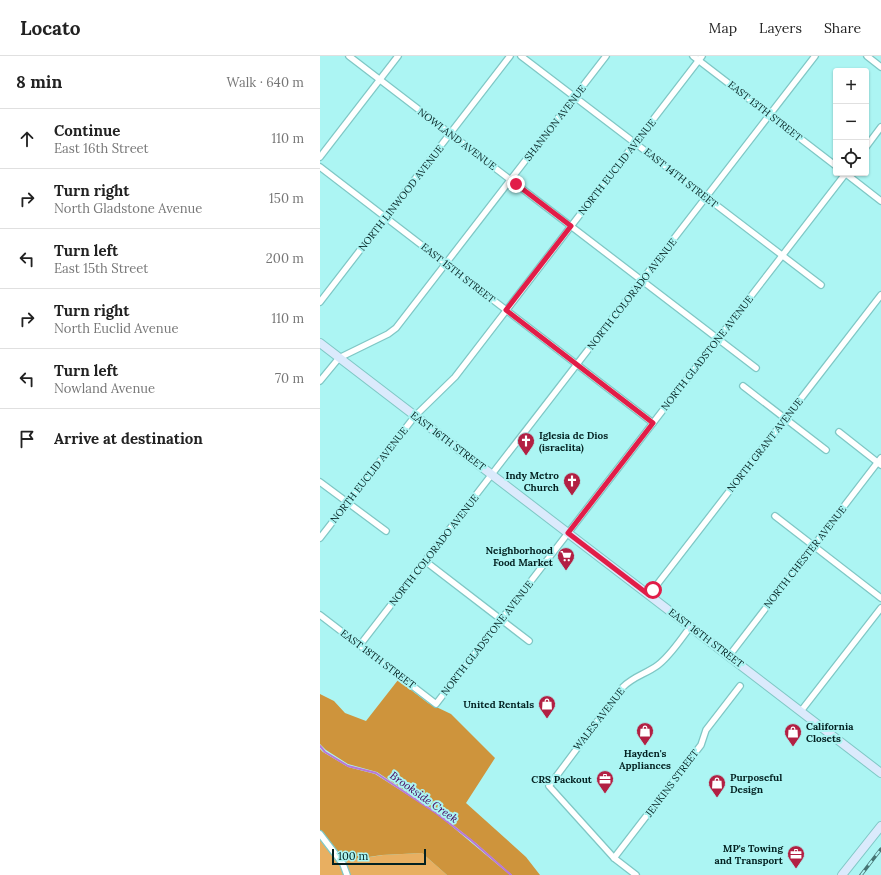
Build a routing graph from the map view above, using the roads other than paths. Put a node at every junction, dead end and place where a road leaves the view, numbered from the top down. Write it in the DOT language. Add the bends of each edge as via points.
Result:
graph roads {
  1 [pos="348,56"];
  2 [pos="398,56"];
  3 [pos="510,56"];
  4 [pos="521,56"];
  5 [pos="606,56"];
  6 [pos="693,56"];
  7 [pos="815,56"];
  8 [pos="867,56"];
  9 [pos="700,58"];
  10 [pos="881,67"];
  11 [pos="380,80"];
  12 [pos="575,97"];
  13 [pos="770,115"];
  14 [pos="881,127"];
  15 [pos="450,134"];
  16 [pos="635,143"];
  17 [pos="869,143"];
  18 [pos="320,157"];
  19 [pos="833,164"];
  20 [pos="320,167"];
  21 [pos="843,176"];
  22 [pos="849,176"];
  23 [pos="510,180"];
  24 [pos="706,198"];
  25 [pos="881,201"];
  26 [pos="386,217"];
  27 [pos="571,226"];
  28 [pos="782,255"];
  29 [pos="446,264"];
  30 [pos="642,281"];
  31 [pos="821,285"];
  32 [pos="881,295"];
  33 [pos="320,302"];
  34 [pos="506,310"];
  35 [pos="718,339"];
  36 [pos="320,343"];
  37 [pos="339,358"];
  38 [pos="577,364"];
  39 [pos="756,368"];
  40 [pos="320,381"];
  41 [pos="743,386"];
  42 [pos="415,416"];
  43 [pos="785,419"];
  44 [pos="653,423"];
  45 [pos="839,432"];
  46 [pos="826,450"];
  47 [pos="880,462"];
  48 [pos="492,474"];
  49 [pos="320,482"];
  50 [pos="347,503"];
  51 [pos="775,516"];
  52 [pos="386,532"];
  53 [pos="568,533"];
  54 [pos="320,538"];
  55 [pos="813,546"];
  56 [pos="425,561"];
  57 [pos="649,595"];
  58 [pos="881,598"];
  59 [pos="881,608"];
  60 [pos="320,615"];
  61 [pos="502,620"];
  62 [pos="691,626"];
  63 [pos="529,641"];
  64 [pos="360,645"];
  65 [pos="728,656"];
  66 [pos="740,686"];
  67 [pos="436,704"];
  68 [pos="801,711"];
  69 [pos="881,773"];
  70 [pos="881,826"];
  71 [pos="320,834"];
  72 [pos="614,858"];
  73 [pos="347,875"];
  74 [pos="636,875"];
  75 [pos="842,875"];
  1 -- 11 [label="street, NOWLAND AVENUE"];
  2 -- 11 [label="street"];
  3 -- 15 [label="street, NORTH LINWOOD AVENUE"];
  4 -- 12 [label="street, EAST 14TH STREET"];
  5 -- 12 [label="street, SHANNON AVENUE"];
  6 -- 9 [label="street, EAST 13TH STREET"];
  7 -- 13 [label="street, NORTH COLORADO AVENUE"];
  8 -- 10 [label="street"];
  9 -- 13 [label="street, EAST 13TH STREET"];
  9 -- 16 [label="street, NORTH EUCLID AVENUE"];
  11 -- 15 [label="street, NOWLAND AVENUE"];
  11 -- 18 [label="street"];
  12 -- 16 [label="street, EAST 14TH STREET"];
  12 -- 23 [label="street, SHANNON AVENUE"];
  13 -- 19 [label="street, EAST 13TH STREET"];
  13 -- 24 [label="street, NORTH COLORADO AVENUE"];
  14 -- 17 [label="street"];
  15 -- 23 [label="street, NOWLAND AVENUE"];
  15 -- 26 [label="street, NORTH LINWOOD AVENUE"];
  16 -- 24 [label="street, EAST 14TH STREET"];
  16 -- 27 [label="street, NORTH EUCLID AVENUE"];
  20 -- 26 [label="street, EAST 15TH STREET"];
  21 -- 28 [label="street, NORTH GLADSTONE AVENUE"];
  22 -- 25 [label="street"];
  23 -- 27 [label="street, NOWLAND AVENUE"];
  23 -- 29 [label="street, SHANNON AVENUE"];
  24 -- 28 [label="street, EAST 14TH STREET"];
  24 -- 30 [label="street, NORTH COLORADO AVENUE"];
  26 -- 29 [label="street, EAST 15TH STREET"];
  26 -- 33 [label="street, NORTH LINWOOD AVENUE"];
  27 -- 30 [label="street, NOWLAND AVENUE"];
  27 -- 34 [label="street, NORTH EUCLID AVENUE"];
  28 -- 31 [label="street, EAST 14TH STREET"];
  28 -- 35 [label="street, NORTH GLADSTONE AVENUE"];
  29 -- 34 [label="street, EAST 15TH STREET"];
  29 -- 37 [label="street, SHANNON AVENUE" via="394,330"];
  30 -- 35 [label="street, NOWLAND AVENUE"];
  30 -- 38 [label="street, NORTH COLORADO AVENUE"];
  32 -- 43 [label="street, NORTH GRANT AVENUE"];
  34 -- 38 [label="street, EAST 15TH STREET"];
  34 -- 42 [label="street, NORTH EUCLID AVENUE" via="455,377"];
  35 -- 39 [label="street, NOWLAND AVENUE"];
  35 -- 44 [label="street, NORTH GLADSTONE AVENUE"];
  36 -- 37 [label="main road, EAST 16TH STREET"];
  37 -- 40 [label="street"];
  37 -- 42 [label="main road, EAST 16TH STREET"];
  38 -- 44 [label="street, EAST 15TH STREET"];
  38 -- 48 [label="street, NORTH COLORADO AVENUE"];
  41 -- 43 [label="street"];
  42 -- 48 [label="main road, EAST 16TH STREET"];
  42 -- 50 [label="street, NORTH EUCLID AVENUE"];
  43 -- 46 [label="street"];
  43 -- 57 [label="street, NORTH GRANT AVENUE"];
  44 -- 53 [label="street, NORTH GLADSTONE AVENUE"];
  45 -- 47 [label="street"];
  47 -- 55 [label="street, NORTH CHESTER AVENUE"];
  48 -- 53 [label="main road, EAST 16TH STREET"];
  48 -- 56 [label="street, NORTH COLORADO AVENUE"];
  49 -- 50 [label="street"];
  50 -- 52 [label="street"];
  50 -- 54 [label="street, NORTH EUCLID AVENUE"];
  51 -- 55 [label="street"];
  53 -- 57 [label="main road, EAST 16TH STREET"];
  53 -- 61 [label="street, NORTH GLADSTONE AVENUE"];
  55 -- 58 [label="street"];
  55 -- 65 [label="street, NORTH CHESTER AVENUE"];
  56 -- 61 [label="street"];
  56 -- 64 [label="street, NORTH COLORADO AVENUE"];
  57 -- 62 [label="main road, EAST 16TH STREET"];
  59 -- 68 [label="street"];
  60 -- 64 [label="street, EAST 18TH STREET"];
  61 -- 63 [label="street"];
  61 -- 67 [label="street, NORTH GLADSTONE AVENUE"];
  62 -- 65 [label="main road, EAST 16TH STREET"];
  62 -- 72 [label="street, WALES AVENUE" via="663,662 633,678 623,687 548,786"];
  64 -- 67 [label="street, EAST 18TH STREET"];
  65 -- 68 [label="main road, EAST 16TH STREET"];
  66 -- 72 [label="street, JENKINS STREET" via="706,730 701,745"];
  68 -- 69 [label="main road, EAST 16TH STREET"];
  70 -- 75 [label="main road"];
  71 -- 73 [label="street" via="343,864"];
  72 -- 74 [label="street"];
}
